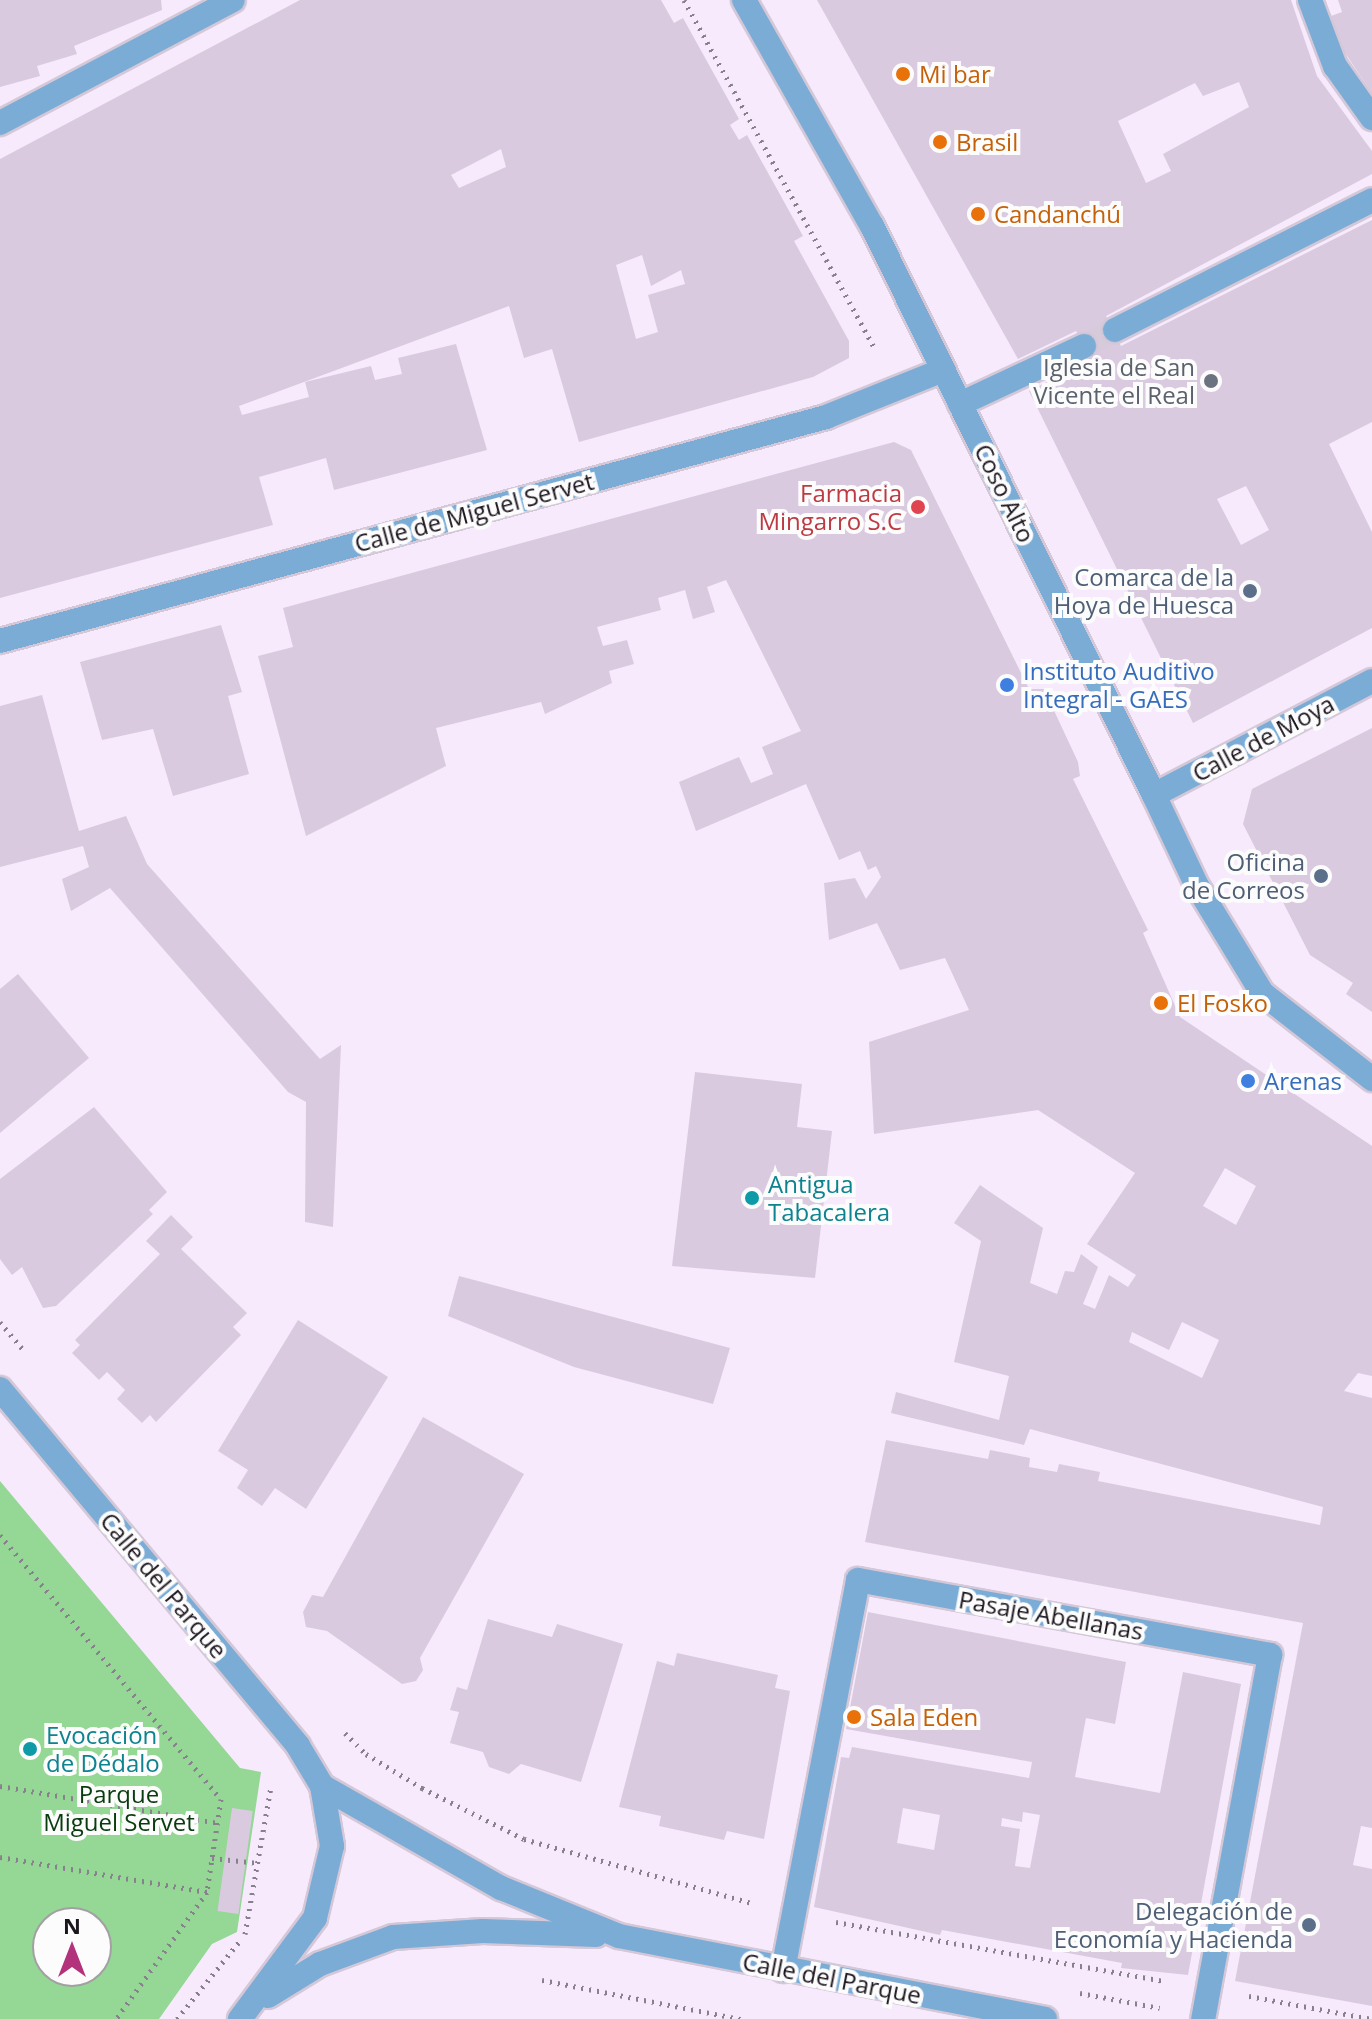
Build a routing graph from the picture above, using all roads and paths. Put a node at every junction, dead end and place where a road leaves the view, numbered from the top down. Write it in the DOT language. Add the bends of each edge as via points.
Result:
graph roads {
  1 [pos="233,0"];
  2 [pos="684,0"];
  3 [pos="744,0"];
  4 [pos="1310,0"];
  5 [pos="1372,118"];
  6 [pos="0,123"];
  7 [pos="1372,200"];
  8 [pos="1115,330"];
  9 [pos="1084,346"];
  10 [pos="943,370"];
  11 [pos="897,388"];
  12 [pos="960,404"];
  13 [pos="0,641"];
  14 [pos="1372,681"];
  15 [pos="1154,795"];
  16 [pos="1372,1079"];
  17 [pos="0,1322"];
  18 [pos="30,1358"];
  19 [pos="0,1389"];
  20 [pos="0,1535"];
  21 [pos="333,1721"];
  22 [pos="269,1778"];
  23 [pos="0,1786"];
  24 [pos="322,1786"];
  25 [pos="218,1823"];
  26 [pos="0,1857"];
  27 [pos="212,1858"];
  28 [pos="258,1863"];
  29 [pos="207,1892"];
  30 [pos="793,1914"];
  31 [pos="619,1936"];
  32 [pos="783,1970"];
  33 [pos="535,1978"];
  34 [pos="1208,1989"];
  35 [pos="246,2013"];
  36 [pos="116,2019"];
  37 [pos="177,2019"];
  38 [pos="741,2019"];
  39 [pos="1045,2019"];
  40 [pos="1203,2019"];
  41 [pos="1372,2019"];
  1 -- 6 [label="street"];
  2 -- 11 [label="path"];
  3 -- 10 [label="street, Coso Alto" via="872,226"];
  4 -- 5 [label="street" via="1335,66"];
  7 -- 8 [label="street"];
  9 -- 12 [label="street"];
  10 -- 11 [label="street, Calle de Miguel Servet"];
  10 -- 12 [label="street, Coso Alto"];
  11 -- 13 [label="street, Calle de Miguel Servet" via="826,417"];
  12 -- 15 [label="street, Coso Alto"];
  14 -- 15 [label="street, Calle de Moya"];
  15 -- 16 [label="street, Coso Alto" via="1197,886 1262,993"];
  17 -- 18 [label="path"];
  19 -- 24 [label="street, Calle del Parque" via="298,1746"];
  20 -- 25 [label="path" via="221,1799"];
  21 -- 30 [label="path" via="366,1754 524,1839"];
  22 -- 28 [label="path"];
  23 -- 25 [label="path"];
  24 -- 31 [label="street, Calle del Parque" via="501,1888"];
  24 -- 35 [label="street, Calle del Parque" via="330,1815 330,1874 294,1954"];
  25 -- 27 [label="path"];
  26 -- 29 [label="path"];
  27 -- 28 [label="path"];
  27 -- 29 [label="path"];
  28 -- 37 [label="path" via="245,1935"];
  29 -- 36 [label="path"];
  30 -- 32 [label="street, Pasaje Abellanas"];
  30 -- 34 [label="path"];
  30 -- 34 [label="street, Pasaje Abellanas" via="858,1580 904,1588 1270,1655"];
  31 -- 32 [label="street, Calle del Parque"];
  31 -- 35 [label="street, Calle del Parque" via="483,1931 393,1937 320,1964"];
  32 -- 39 [label="street, Calle del Parque"];
  33 -- 38 [label="path"];
  34 -- 40 [label="street, Pasaje Abellanas"];
  34 -- 41 [label="path"];
}
